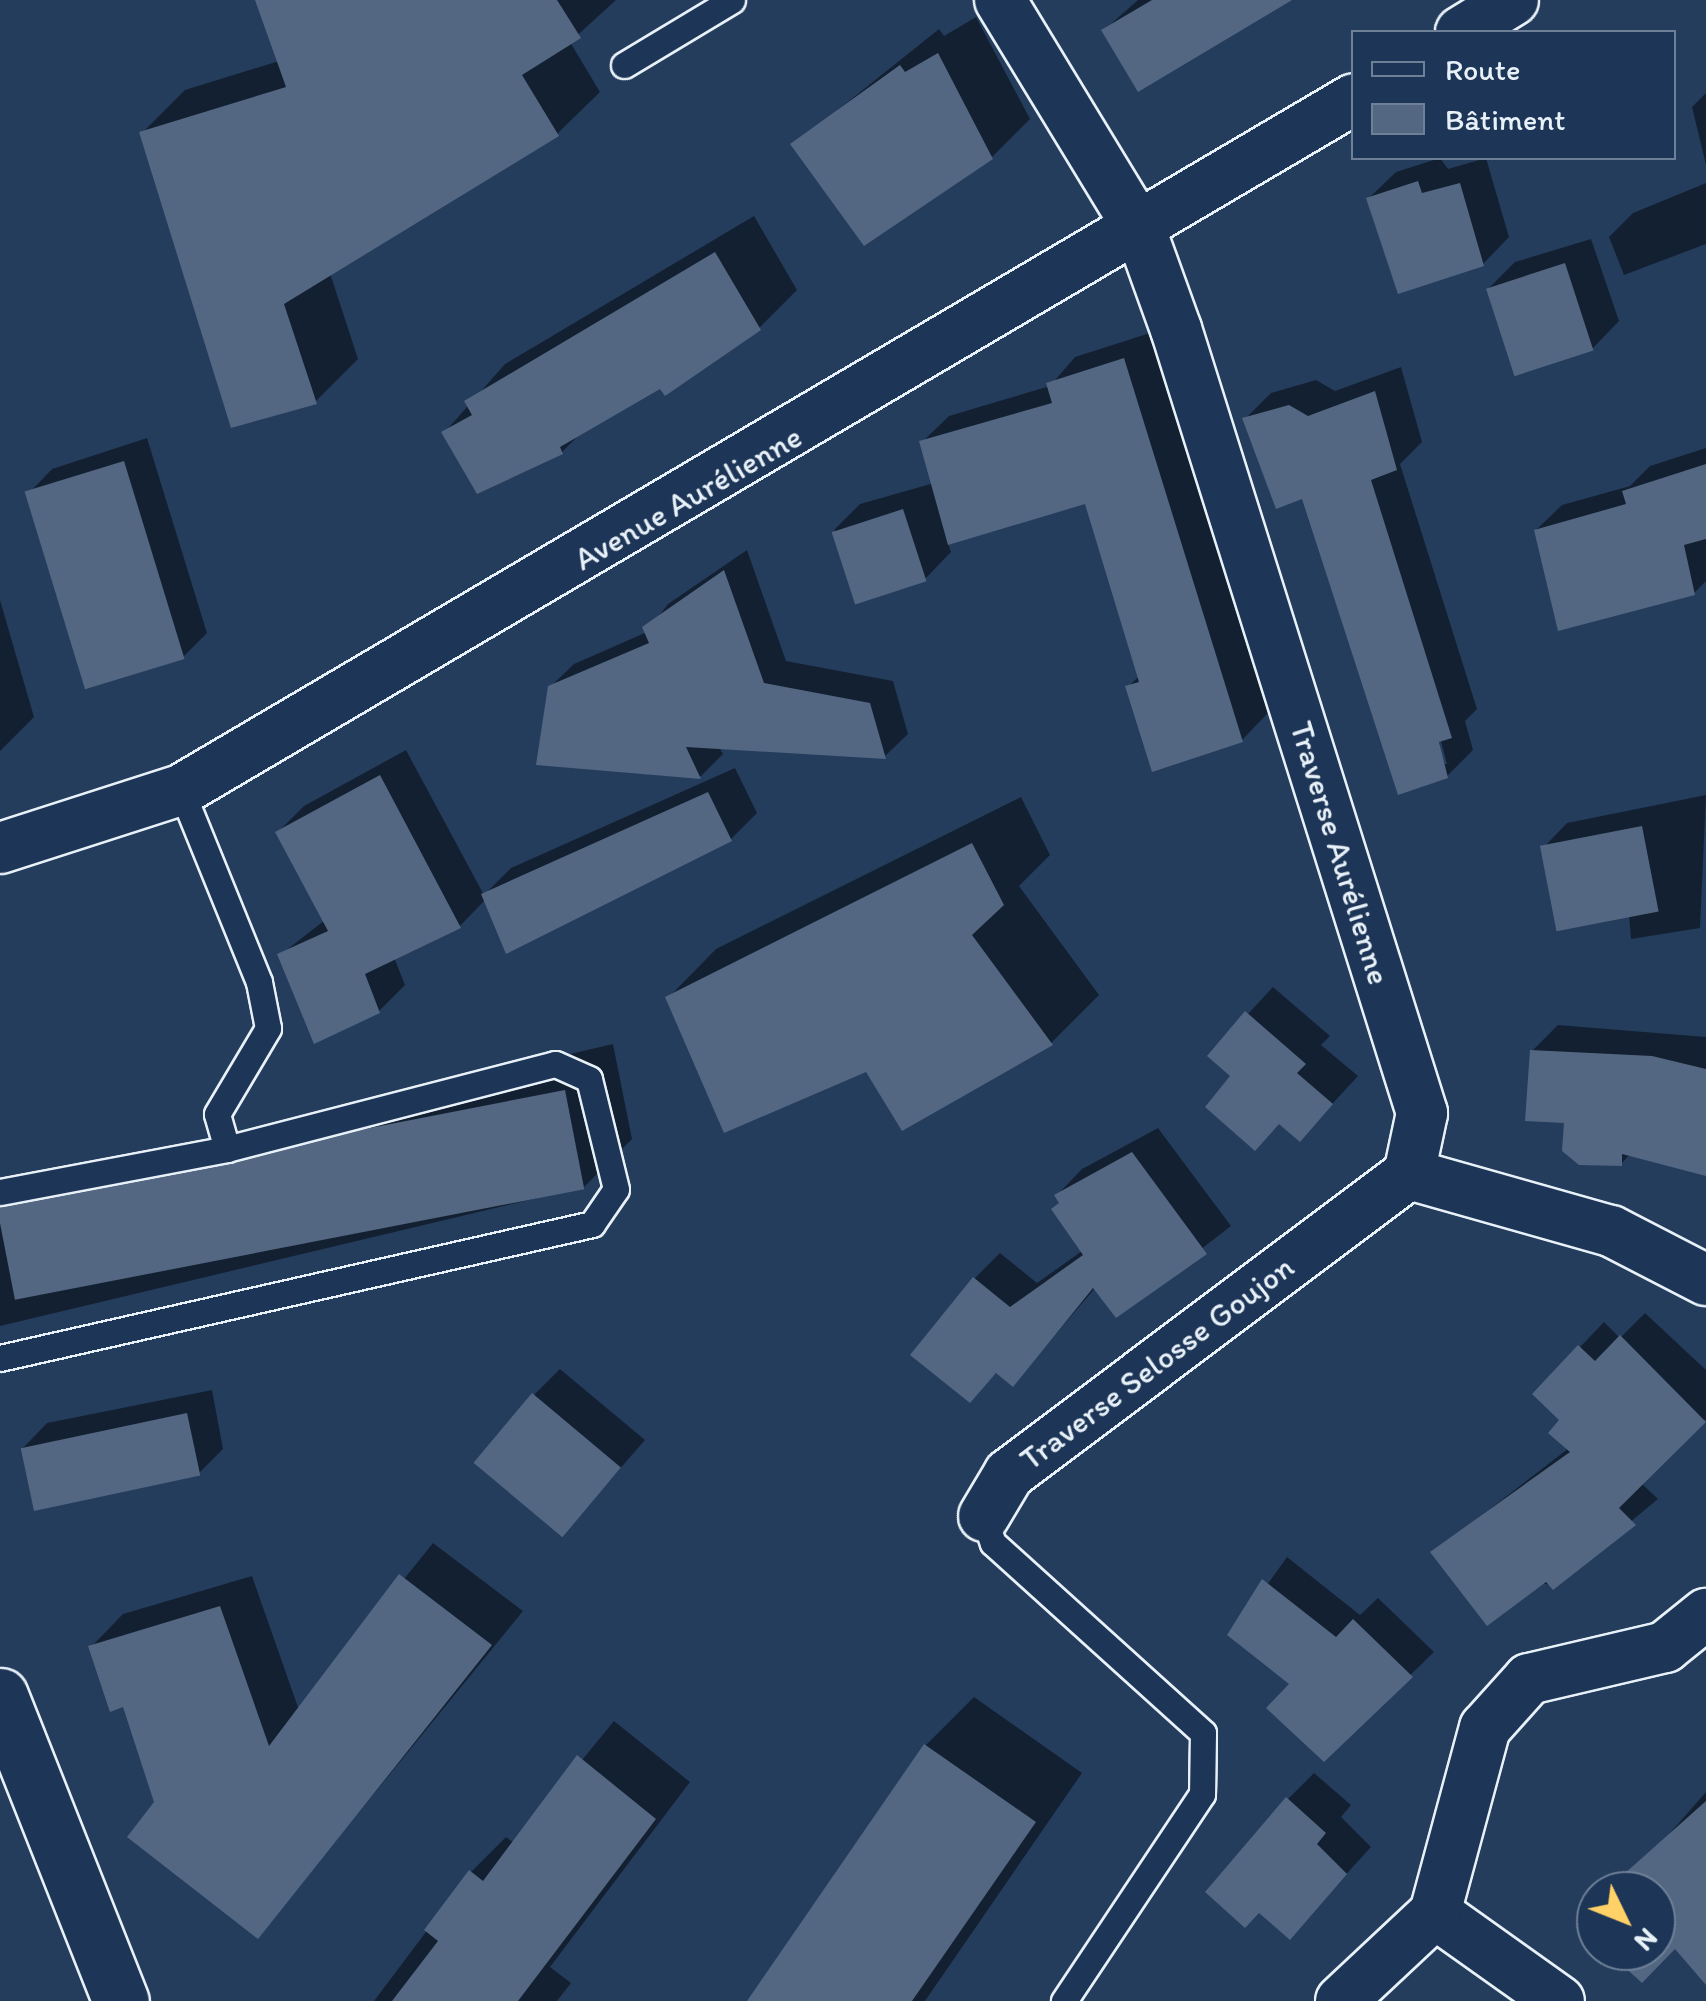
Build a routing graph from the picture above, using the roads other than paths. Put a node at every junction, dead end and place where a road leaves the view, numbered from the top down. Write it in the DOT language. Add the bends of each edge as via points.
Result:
graph roads {
  1 [pos="732,0"];
  2 [pos="1000,0"];
  3 [pos="1513,0"];
  4 [pos="1464,30"];
  5 [pos="624,65"];
  6 [pos="1351,102"];
  7 [pos="1141,232"];
  8 [pos="181,790"];
  9 [pos="0,848"];
  10 [pos="227,1149"];
  11 [pos="1409,1174"];
  12 [pos="0,1192"];
  13 [pos="1706,1280"];
  14 [pos="0,1358"];
  15 [pos="984,1516"];
  16 [pos="1706,1614"];
  17 [pos="0,1696"];
  18 [pos="1435,1912"];
  19 [pos="121,2001"];
  20 [pos="1064,2001"];
  21 [pos="1341,2001"];
  22 [pos="1559,2001"];
  1 -- 5 [label="lane"];
  2 -- 7 [label="street, Traverse Aurélienne"];
  3 -- 4 [label="street"];
  6 -- 7 [label="street, Avenue Aurélienne"];
  7 -- 8 [label="street, Avenue Aurélienne"];
  7 -- 11 [label="street, Traverse Aurélienne" via="1422,1113"];
  8 -- 9 [label="street, Avenue Aurélienne"];
  8 -- 10 [label="lane" via="259,982 268,1028 217,1114"];
  10 -- 12 [label="lane"];
  10 -- 14 [label="lane" via="554,1064 589,1079 616,1189 592,1224"];
  11 -- 13 [label="street" via="1611,1232"];
  11 -- 15 [label="street, Traverse Selosse Goujon" via="1009,1474"];
  15 -- 20 [label="lane, Traverse Selosse Goujon" via="993,1543 1203,1733 1202,1794"];
  16 -- 18 [label="street" via="1665,1646 1529,1679 1518,1691 1485,1728"];
  17 -- 19 [label="main road"];
  18 -- 21 [label="street"];
  18 -- 22 [label="street"];
}
